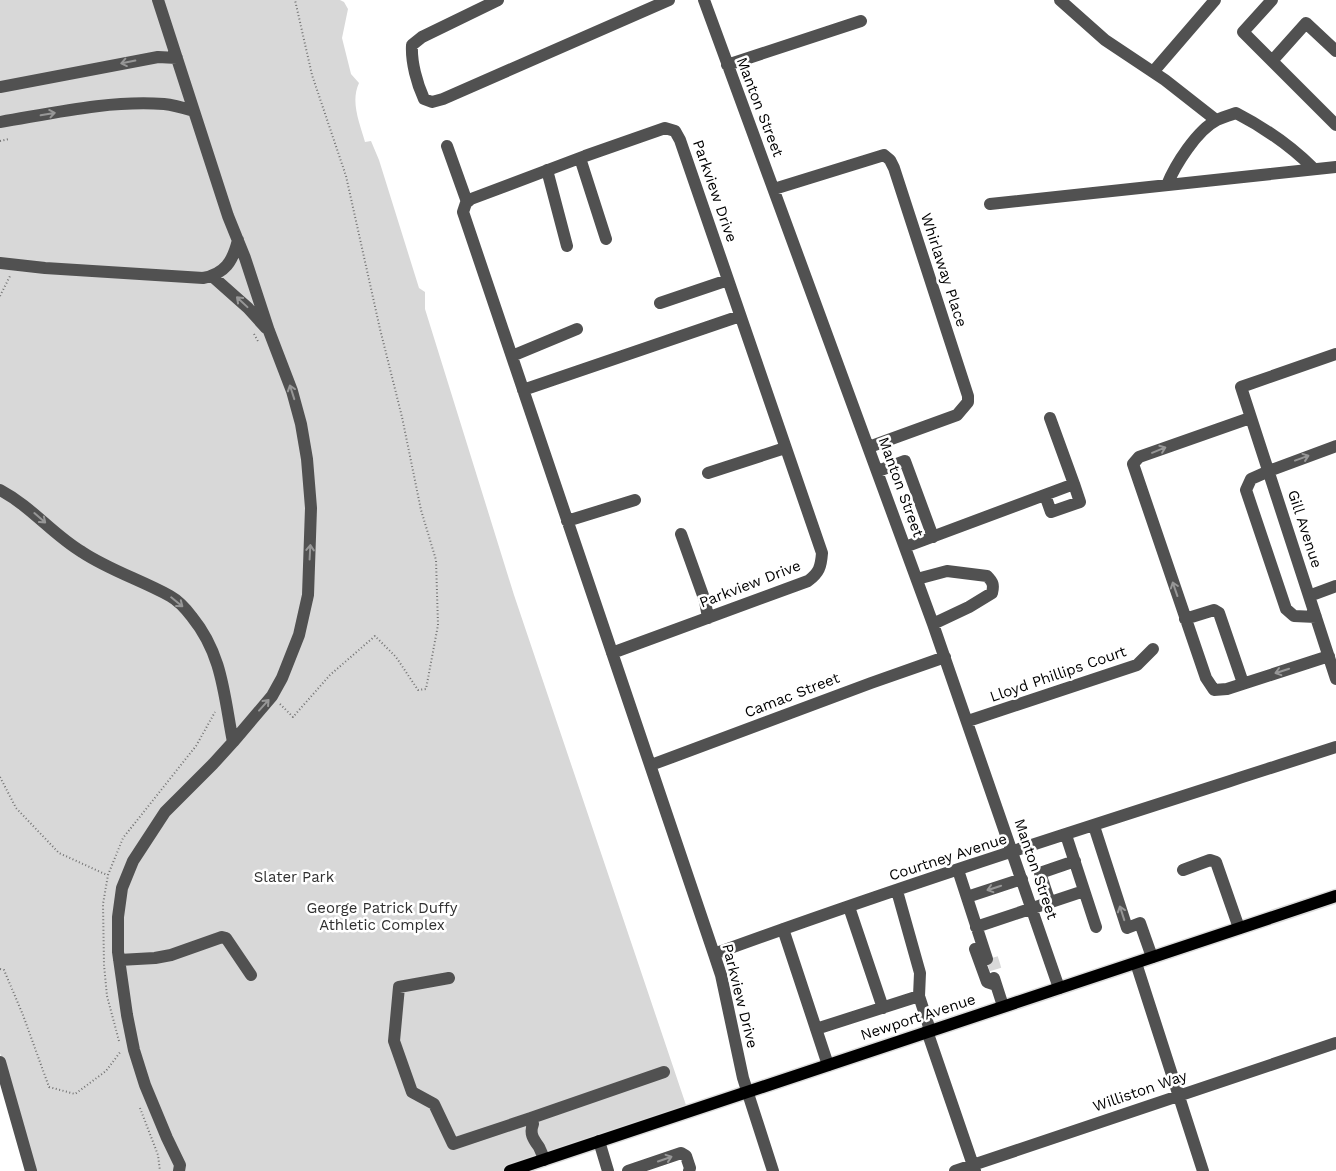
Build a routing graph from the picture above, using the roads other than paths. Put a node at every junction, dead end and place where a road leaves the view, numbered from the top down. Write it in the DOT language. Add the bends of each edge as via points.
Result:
graph roads {
  1 [pos="158,0"];
  2 [pos="498,0"];
  3 [pos="669,0"];
  4 [pos="704,0"];
  5 [pos="1060,0"];
  6 [pos="1215,0"];
  7 [pos="1272,0"];
  8 [pos="861,21"];
  9 [pos="1336,51"];
  10 [pos="177,58"];
  11 [pos="1272,61"];
  12 [pos="727,65"];
  13 [pos="1153,72"];
  14 [pos="0,87"];
  15 [pos="194,111"];
  16 [pos="1216,120"];
  17 [pos="0,122"];
  18 [pos="1336,125"];
  19 [pos="447,146"];
  20 [pos="580,158"];
  21 [pos="1336,167"];
  22 [pos="1314,169"];
  23 [pos="547,170"];
  24 [pos="1167,185"];
  25 [pos="774,189"];
  26 [pos="467,202"];
  27 [pos="990,204"];
  28 [pos="606,239"];
  29 [pos="238,240"];
  30 [pos="567,246"];
  31 [pos="6,264"];
  32 [pos="212,276"];
  33 [pos="728,280"];
  34 [pos="660,304"];
  35 [pos="740,316"];
  36 [pos="577,329"];
  37 [pos="269,331"];
  38 [pos="1336,354"];
  39 [pos="512,356"];
  40 [pos="523,390"];
  41 [pos="1050,418"];
  42 [pos="1250,418"];
  43 [pos="1336,446"];
  44 [pos="869,447"];
  45 [pos="786,448"];
  46 [pos="878,471"];
  47 [pos="1269,471"];
  48 [pos="708,473"];
  49 [pos="1074,484"];
  50 [pos="0,490"];
  51 [pos="1045,495"];
  52 [pos="635,500"];
  53 [pos="568,521"];
  54 [pos="681,534"];
  55 [pos="932,537"];
  56 [pos="905,547"];
  57 [pos="917,579"];
  58 [pos="1336,586"];
  59 [pos="1309,596"];
  60 [pos="1316,617"];
  61 [pos="708,618"];
  62 [pos="1185,619"];
  63 [pos="933,624"];
  64 [pos="1153,649"];
  65 [pos="612,653"];
  66 [pos="945,657"];
  67 [pos="1332,658"];
  68 [pos="1336,679"];
  69 [pos="1244,683"];
  70 [pos="968,721"];
  71 [pos="233,742"];
  72 [pos="1336,747"];
  73 [pos="651,765"];
  74 [pos="1094,826"];
  75 [pos="1066,835"];
  76 [pos="1013,852"];
  77 [pos="1075,861"];
  78 [pos="958,870"];
  79 [pos="1183,870"];
  80 [pos="1022,879"];
  81 [pos="896,891"];
  82 [pos="1084,891"];
  83 [pos="1336,896"];
  84 [pos="967,897"];
  85 [pos="1050,903"];
  86 [pos="849,907"];
  87 [pos="1032,909"];
  88 [pos="1096,926"];
  89 [pos="1239,928"];
  90 [pos="783,929"];
  91 [pos="978,931"];
  92 [pos="714,954"];
  93 [pos="1152,957"];
  94 [pos="990,958"];
  95 [pos="119,960"];
  96 [pos="1136,963"];
  97 [pos="994,972"];
  98 [pos="251,975"];
  99 [pos="449,978"];
  100 [pos="996,986"];
  101 [pos="1059,988"];
  102 [pos="919,996"];
  103 [pos="1003,1006"];
  104 [pos="883,1008"];
  105 [pos="816,1029"];
  106 [pos="928,1030"];
  107 [pos="1336,1043"];
  108 [pos="0,1062"];
  109 [pos="828,1065"];
  110 [pos="664,1072"];
  111 [pos="747,1092"];
  112 [pos="1178,1095"];
  113 [pos="532,1121"];
  114 [pos="599,1141"];
  115 [pos="542,1154"];
  116 [pos="974,1168"];
  117 [pos="182,1169"];
  118 [pos="31,1171"];
  119 [pos="510,1171"];
  120 [pos="608,1171"];
  121 [pos="628,1171"];
  122 [pos="689,1171"];
  123 [pos="773,1171"];
  124 [pos="955,1171"];
  125 [pos="1203,1171"];
  1 -- 10 [label="street"];
  2 -- 3 [label="street" via="412,45 424,99 432,102 443,99"];
  4 -- 12 [label="street, Manton Street"];
  5 -- 13 [label="street" via="1105,40"];
  6 -- 13 [label="street"];
  7 -- 11 [label="street" via="1244,32"];
  8 -- 12 [label="street"];
  9 -- 11 [label="street" via="1306,23"];
  10 -- 14 [label="street, one-way" via="158,57"];
  10 -- 15 [label="street"];
  11 -- 18 [label="street"];
  12 -- 25 [label="street, Manton Street"];
  13 -- 16 [label="street"];
  17 -- 15 [label="street, one-way" via="93,106 166,104"];
  15 -- 29 [label="street"];
  16 -- 22 [label="street" via="1236,114 1256,123 1295,150"];
  16 -- 24 [label="street" via="1198,136 1175,165"];
  19 -- 26 [label="street"];
  20 -- 23 [label="street, Parkview Drive"];
  20 -- 28 [label="street"];
  20 -- 33 [label="street, Parkview Drive" via="665,128 675,130"];
  21 -- 22 [label="street"];
  22 -- 24 [label="street"];
  23 -- 26 [label="street, Parkview Drive"];
  23 -- 30 [label="street"];
  24 -- 27 [label="street"];
  25 -- 44 [label="street, Manton Street"];
  25 -- 44 [label="street, Whirlaway Place" via="884,155 894,168 968,402 958,415"];
  26 -- 39 [label="street, Parkview Drive" via="463,212"];
  29 -- 32 [label="street" via="230,265"];
  29 -- 37 [label="street"];
  31 -- 32 [label="street" via="192,278"];
  37 -- 32 [label="street, one-way"];
  33 -- 34 [label="street"];
  33 -- 35 [label="street, Parkview Drive"];
  35 -- 40 [label="street"];
  35 -- 45 [label="street, Parkview Drive"];
  36 -- 39 [label="street"];
  71 -- 37 [label="street, one-way" via="272,696 293,653 304,615 309,578 311,508 307,459 292,391"];
  38 -- 42 [label="street, Gill Avenue" via="1241,387"];
  39 -- 40 [label="street, Parkview Drive"];
  40 -- 53 [label="street, Parkview Drive"];
  41 -- 49 [label="street"];
  42 -- 47 [label="street, Gill Avenue"];
  62 -- 42 [label="street, one-way" via="1133,464 1167,446"];
  47 -- 43 [label="street, one-way"];
  44 -- 46 [label="street, Manton Street"];
  45 -- 48 [label="street"];
  45 -- 61 [label="street, Parkview Drive" via="822,553 818,574"];
  46 -- 55 [label="street" via="905,461"];
  46 -- 56 [label="street, Manton Street"];
  47 -- 59 [label="street, Gill Avenue"];
  47 -- 60 [label="street" via="1251,479 1246,490 1286,609 1294,616"];
  49 -- 51 [label="street"];
  49 -- 51 [label="street" via="1080,502 1051,512"];
  50 -- 71 [label="street, one-way" via="22,503 71,546 102,565 173,598 187,610 206,636 219,665"];
  51 -- 55 [label="street"];
  52 -- 53 [label="street"];
  53 -- 65 [label="street, Parkview Drive"];
  54 -- 61 [label="street"];
  55 -- 56 [label="street"];
  56 -- 57 [label="street, Manton Street"];
  57 -- 63 [label="street, Manton Street"];
  57 -- 63 [label="street" via="947,571 987,576 992,581 992,593"];
  58 -- 59 [label="street"];
  59 -- 60 [label="street, Gill Avenue"];
  60 -- 67 [label="street, Gill Avenue"];
  61 -- 65 [label="street, Parkview Drive"];
  62 -- 69 [label="street" via="1206,678 1214,690"];
  62 -- 69 [label="street" via="1214,610 1219,613"];
  63 -- 66 [label="street, Manton Street"];
  64 -- 70 [label="street, Lloyd Phillips Court" via="1137,665"];
  65 -- 73 [label="street, Parkview Drive"];
  66 -- 70 [label="street, Manton Street"];
  66 -- 73 [label="street, Camac Street"];
  67 -- 68 [label="street, Gill Avenue"];
  67 -- 69 [label="street, one-way"];
  70 -- 76 [label="street, Manton Street"];
  71 -- 95 [label="street" via="165,812 133,861 122,888 118,917"];
  72 -- 74 [label="street, Courtney Avenue"];
  73 -- 92 [label="street, Parkview Drive"];
  74 -- 75 [label="street, Courtney Avenue"];
  93 -- 74 [label="street, one-way" via="1140,923 1127,928"];
  75 -- 76 [label="street, Courtney Avenue"];
  75 -- 77 [label="street"];
  76 -- 78 [label="street, Courtney Avenue"];
  76 -- 80 [label="street, Manton Street"];
  77 -- 82 [label="street"];
  77 -- 85 [label="street" via="1040,873"];
  78 -- 81 [label="street, Courtney Avenue"];
  78 -- 84 [label="street"];
  79 -- 89 [label="street" via="1210,860 1216,862"];
  80 -- 84 [label="street, one-way"];
  80 -- 87 [label="street, Manton Street"];
  81 -- 86 [label="street, Courtney Avenue"];
  81 -- 102 [label="street" via="920,973"];
  82 -- 85 [label="street"];
  82 -- 88 [label="street"];
  83 -- 89 [label="main road, Newport Avenue"];
  84 -- 91 [label="street"];
  85 -- 87 [label="street"];
  86 -- 90 [label="street, Courtney Avenue"];
  86 -- 104 [label="street"];
  87 -- 91 [label="street"];
  87 -- 101 [label="street, Manton Street"];
  89 -- 93 [label="main road, Newport Avenue"];
  90 -- 92 [label="street, Courtney Avenue"];
  90 -- 105 [label="street"];
  91 -- 94 [label="street"];
  91 -- 100 [label="street" via="974,946 987,982"];
  92 -- 111 [label="street, Parkview Drive"];
  93 -- 96 [label="main road, Newport Avenue"];
  95 -- 98 [label="street" via="171,955 222,937 226,938"];
  95 -- 117 [label="street" via="134,1050 166,1138"];
  96 -- 101 [label="main road, Newport Avenue"];
  96 -- 112 [label="street"];
  97 -- 100 [label="street"];
  99 -- 113 [label="street" via="399,986 394,1041 412,1092 434,1104 453,1144"];
  100 -- 103 [label="street"];
  101 -- 103 [label="main road, Newport Avenue"];
  102 -- 104 [label="street"];
  102 -- 106 [label="street"];
  103 -- 106 [label="main road, Newport Avenue"];
  104 -- 105 [label="street"];
  105 -- 109 [label="street"];
  106 -- 109 [label="main road, Newport Avenue"];
  106 -- 116 [label="street"];
  107 -- 112 [label="street, Williston Way"];
  108 -- 118 [label="street"];
  109 -- 111 [label="main road, Newport Avenue"];
  110 -- 113 [label="street"];
  111 -- 114 [label="main road, Newport Avenue"];
  111 -- 123 [label="street, Parkview Drive"];
  112 -- 116 [label="street, Williston Way"];
  112 -- 125 [label="street"];
  113 -- 115 [label="street" via="531,1130"];
  114 -- 115 [label="main road, Newport Avenue"];
  114 -- 120 [label="street"];
  115 -- 119 [label="main road, Newport Avenue"];
  116 -- 124 [label="street, Williston Way"];
  121 -- 122 [label="street, one-way" via="681,1153 686,1156"];
}
